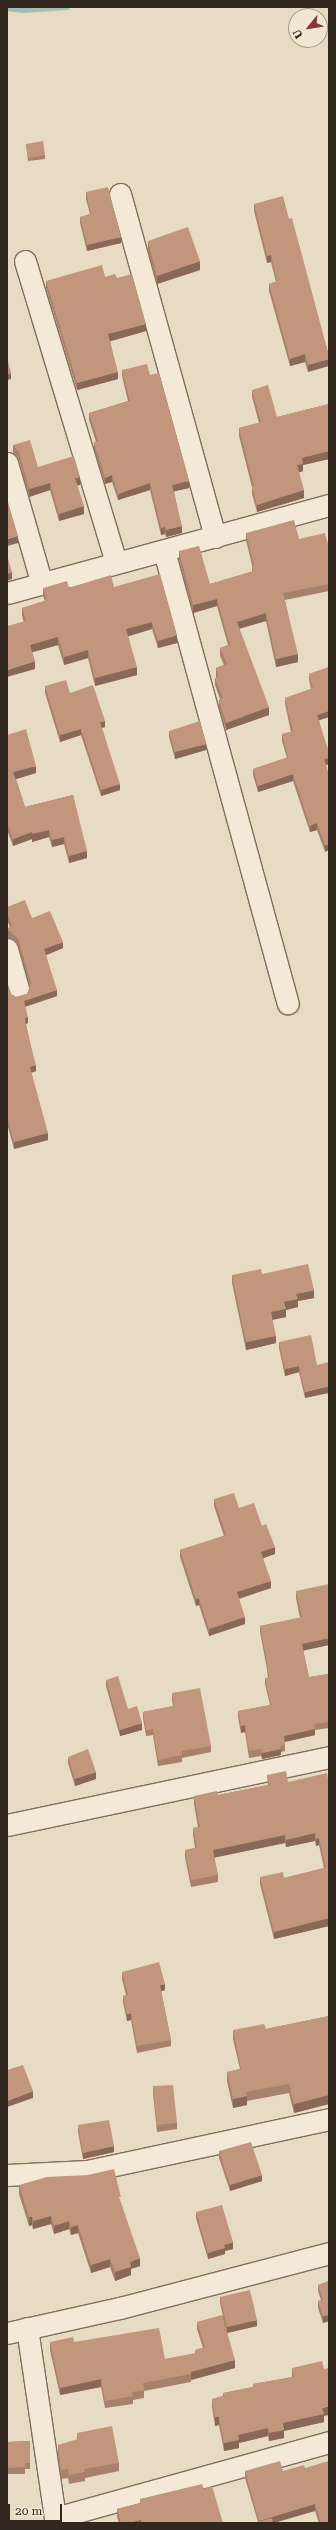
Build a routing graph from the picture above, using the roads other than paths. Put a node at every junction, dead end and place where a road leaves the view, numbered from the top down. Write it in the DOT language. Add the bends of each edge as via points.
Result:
graph roads {
  1 [pos="120,194"];
  2 [pos="25,261"];
  3 [pos="7,463"];
  4 [pos="329,505"];
  5 [pos="215,537"];
  6 [pos="164,551"];
  7 [pos="116,563"];
  8 [pos="42,584"];
  9 [pos="7,593"];
  10 [pos="7,949"];
  11 [pos="19,992"];
  12 [pos="288,1003"];
  13 [pos="329,1757"];
  14 [pos="7,1825"];
  15 [pos="329,2119"];
  16 [pos="7,2175"];
  17 [pos="329,2253"];
  18 [pos="27,2328"];
  19 [pos="7,2333"];
  20 [pos="329,2442"];
  21 [pos="56,2521"];
  1 -- 5 [label="street"];
  2 -- 7 [label="street"];
  3 -- 8 [label="street"];
  4 -- 5 [label="street"];
  5 -- 6 [label="street"];
  6 -- 7 [label="street"];
  6 -- 12 [label="street"];
  7 -- 8 [label="street"];
  8 -- 9 [label="street"];
  10 -- 11 [label="street"];
  13 -- 14 [label="street"];
  15 -- 16 [label="street" via="87,2171"];
  17 -- 18 [label="street" via="120,2308"];
  18 -- 19 [label="street"];
  18 -- 21 [label="street"];
  20 -- 21 [label="street"];
}
